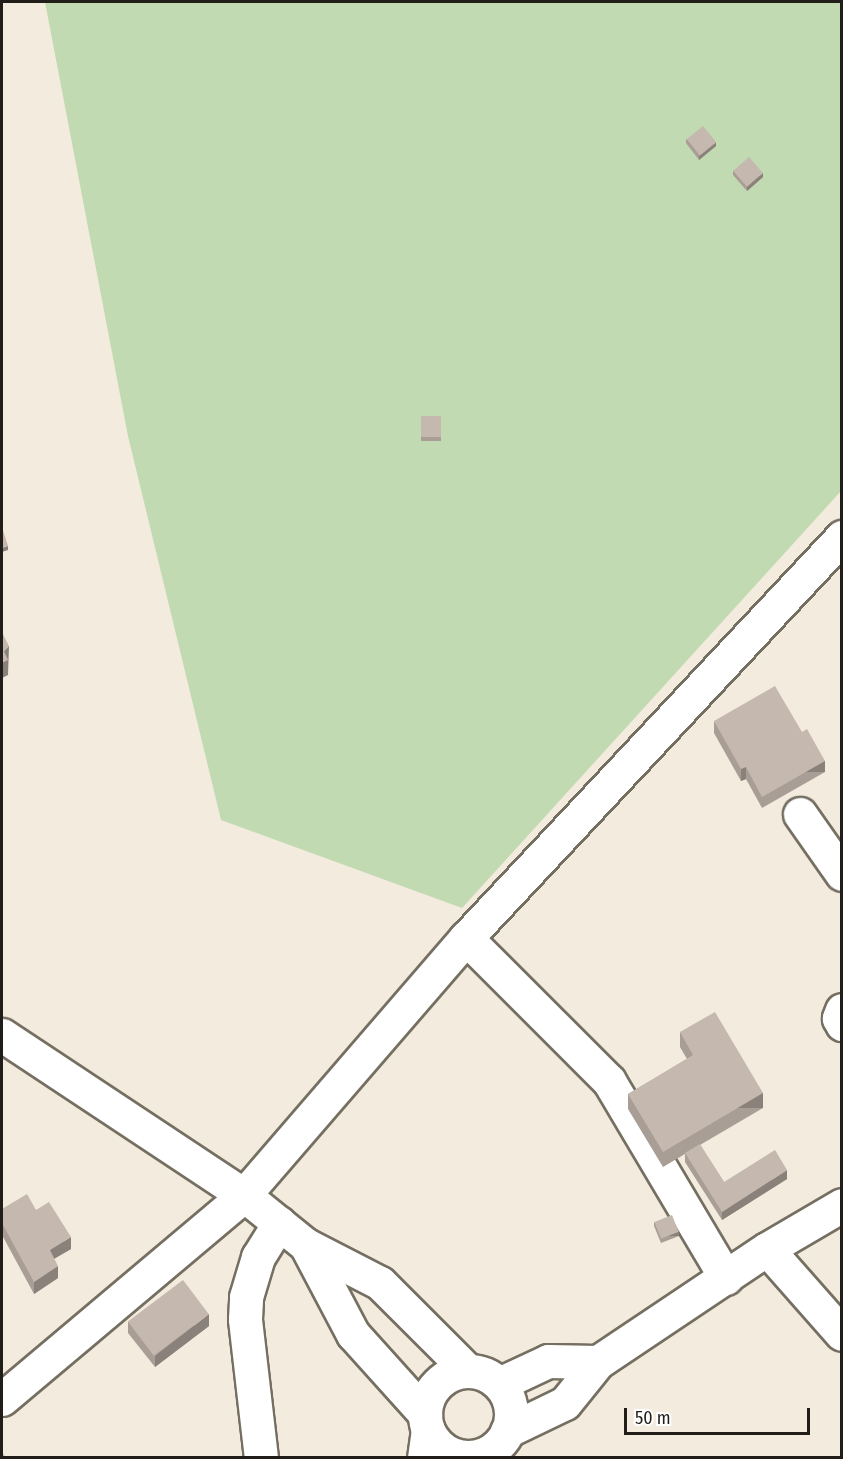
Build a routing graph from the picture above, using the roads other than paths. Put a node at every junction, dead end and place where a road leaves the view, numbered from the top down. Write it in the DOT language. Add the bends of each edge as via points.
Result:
graph roads {
  1 [pos="842,537"];
  2 [pos="800,814"];
  3 [pos="842,874"];
  4 [pos="466,938"];
  5 [pos="842,1010"];
  6 [pos="842,1024"];
  7 [pos="2,1035"];
  8 [pos="244,1195"];
  9 [pos="842,1205"];
  10 [pos="279,1223"];
  11 [pos="306,1245"];
  12 [pos="766,1249"];
  13 [pos="726,1278"];
  14 [pos="842,1334"];
  15 [pos="598,1362"];
  16 [pos="468,1371"];
  17 [pos="499,1384"];
  18 [pos="7,1387"];
  19 [pos="507,1431"];
  20 [pos="425,1434"];
  21 [pos="483,1456"];
  22 [pos="261,1458"];
  1 -- 4 [label="street"];
  2 -- 3 [label="street"];
  4 -- 8 [label="street"];
  4 -- 13 [label="street" via="609,1081"];
  5 -- 6 [label="street"];
  7 -- 8 [label="street"];
  8 -- 10 [label="street"];
  8 -- 18 [label="street"];
  9 -- 12 [label="street"];
  10 -- 11 [label="street"];
  10 -- 22 [label="street" via="258,1257 246,1298"];
  11 -- 16 [label="street" via="380,1284"];
  11 -- 20 [label="street" via="353,1334"];
  12 -- 13 [label="street"];
  12 -- 14 [label="street"];
  13 -- 15 [label="street"];
  15 -- 17 [label="street" via="548,1361"];
  15 -- 19 [label="street" via="565,1403"];
  16 -- 17 [label="street"];
  16 -- 20 [label="street" via="452,1374 428,1398"];
  17 -- 19 [label="street" via="508,1398 511,1415"];
  19 -- 21 [label="street" via="498,1445"];
  20 -- 21 [label="street" via="450,1454"];
}
